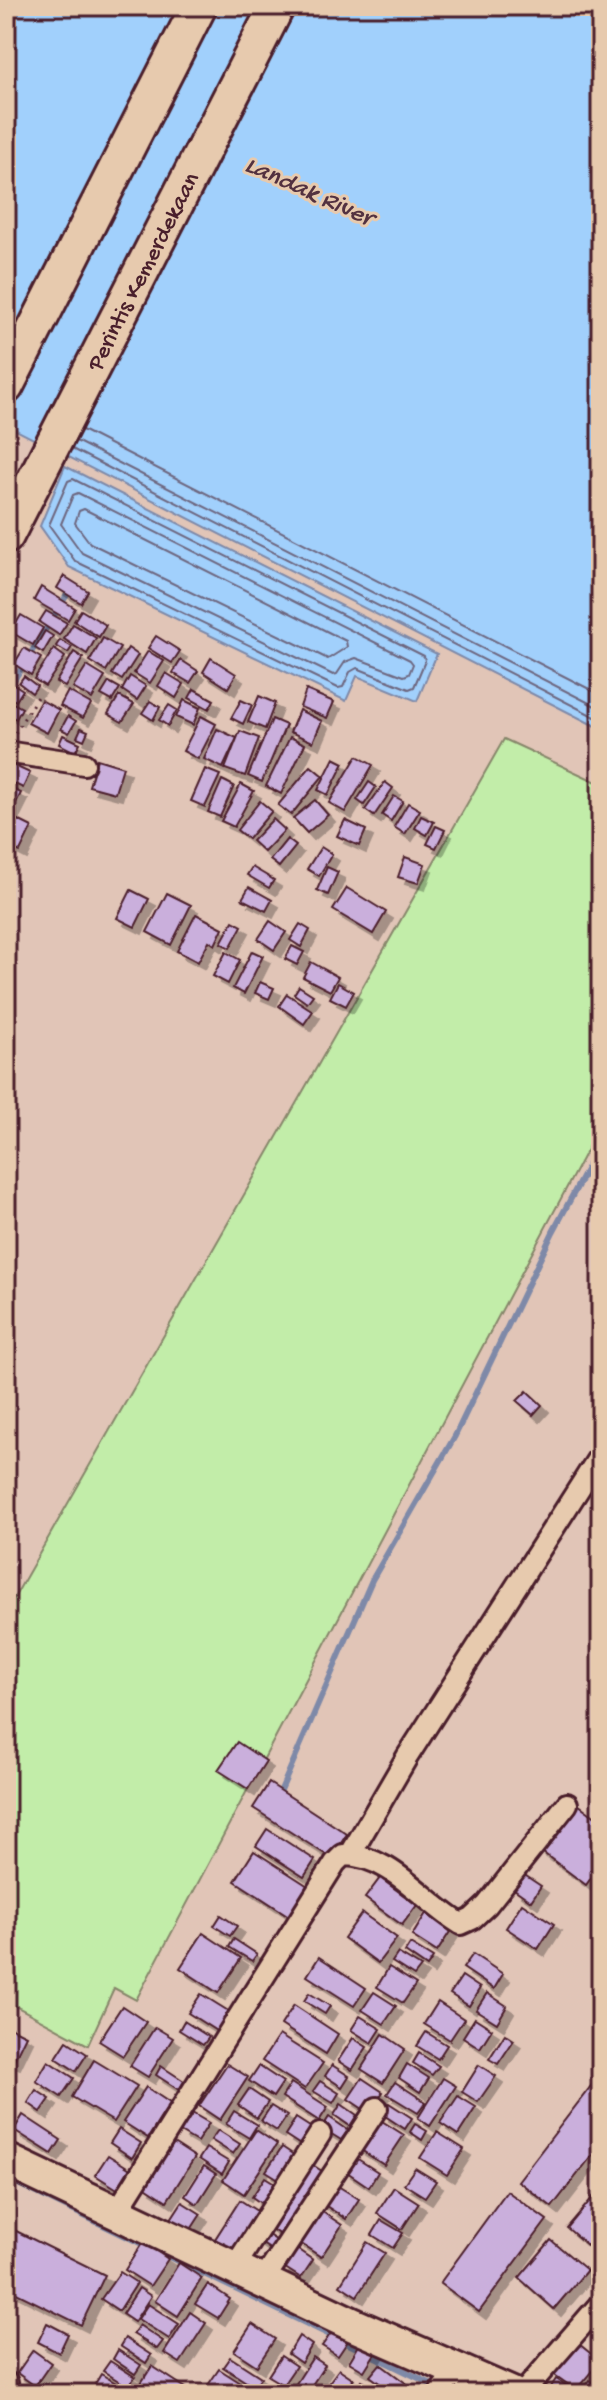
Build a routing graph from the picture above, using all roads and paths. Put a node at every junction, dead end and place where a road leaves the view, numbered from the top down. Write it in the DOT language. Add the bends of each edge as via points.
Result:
graph roads {
  1 [pos="199,6"];
  2 [pos="277,6"];
  3 [pos="6,386"];
  4 [pos="6,536"];
  5 [pos="40,692"];
  6 [pos="9,744"];
  7 [pos="84,764"];
  8 [pos="601,1454"];
  9 [pos="567,1804"];
  10 [pos="350,1855"];
  11 [pos="377,2108"];
  12 [pos="320,2134"];
  13 [pos="6,2160"];
  14 [pos="116,2213"];
  15 [pos="234,2268"];
  16 [pos="263,2281"];
  17 [pos="601,2303"];
  18 [pos="447,2382"];
  19 [pos="512,2394"];
  20 [pos="522,2394"];
  1 -- 3 [label="highway"];
  2 -- 4 [label="highway, Perintis Kemerdekaan"];
  5 -- 6 [label="path"];
  6 -- 7 [label="street"];
  8 -- 10 [label="street"];
  9 -- 10 [label="street" via="487,1905 461,1924 408,1882 373,1861"];
  10 -- 14 [label="street" via="335,1863"];
  11 -- 16 [label="street"];
  12 -- 15 [label="street"];
  13 -- 14 [label="main road"];
  14 -- 15 [label="main road"];
  15 -- 16 [label="main road"];
  16 -- 18 [label="main road"];
  17 -- 20 [label="street"];
  18 -- 19 [label="main road"];
}
